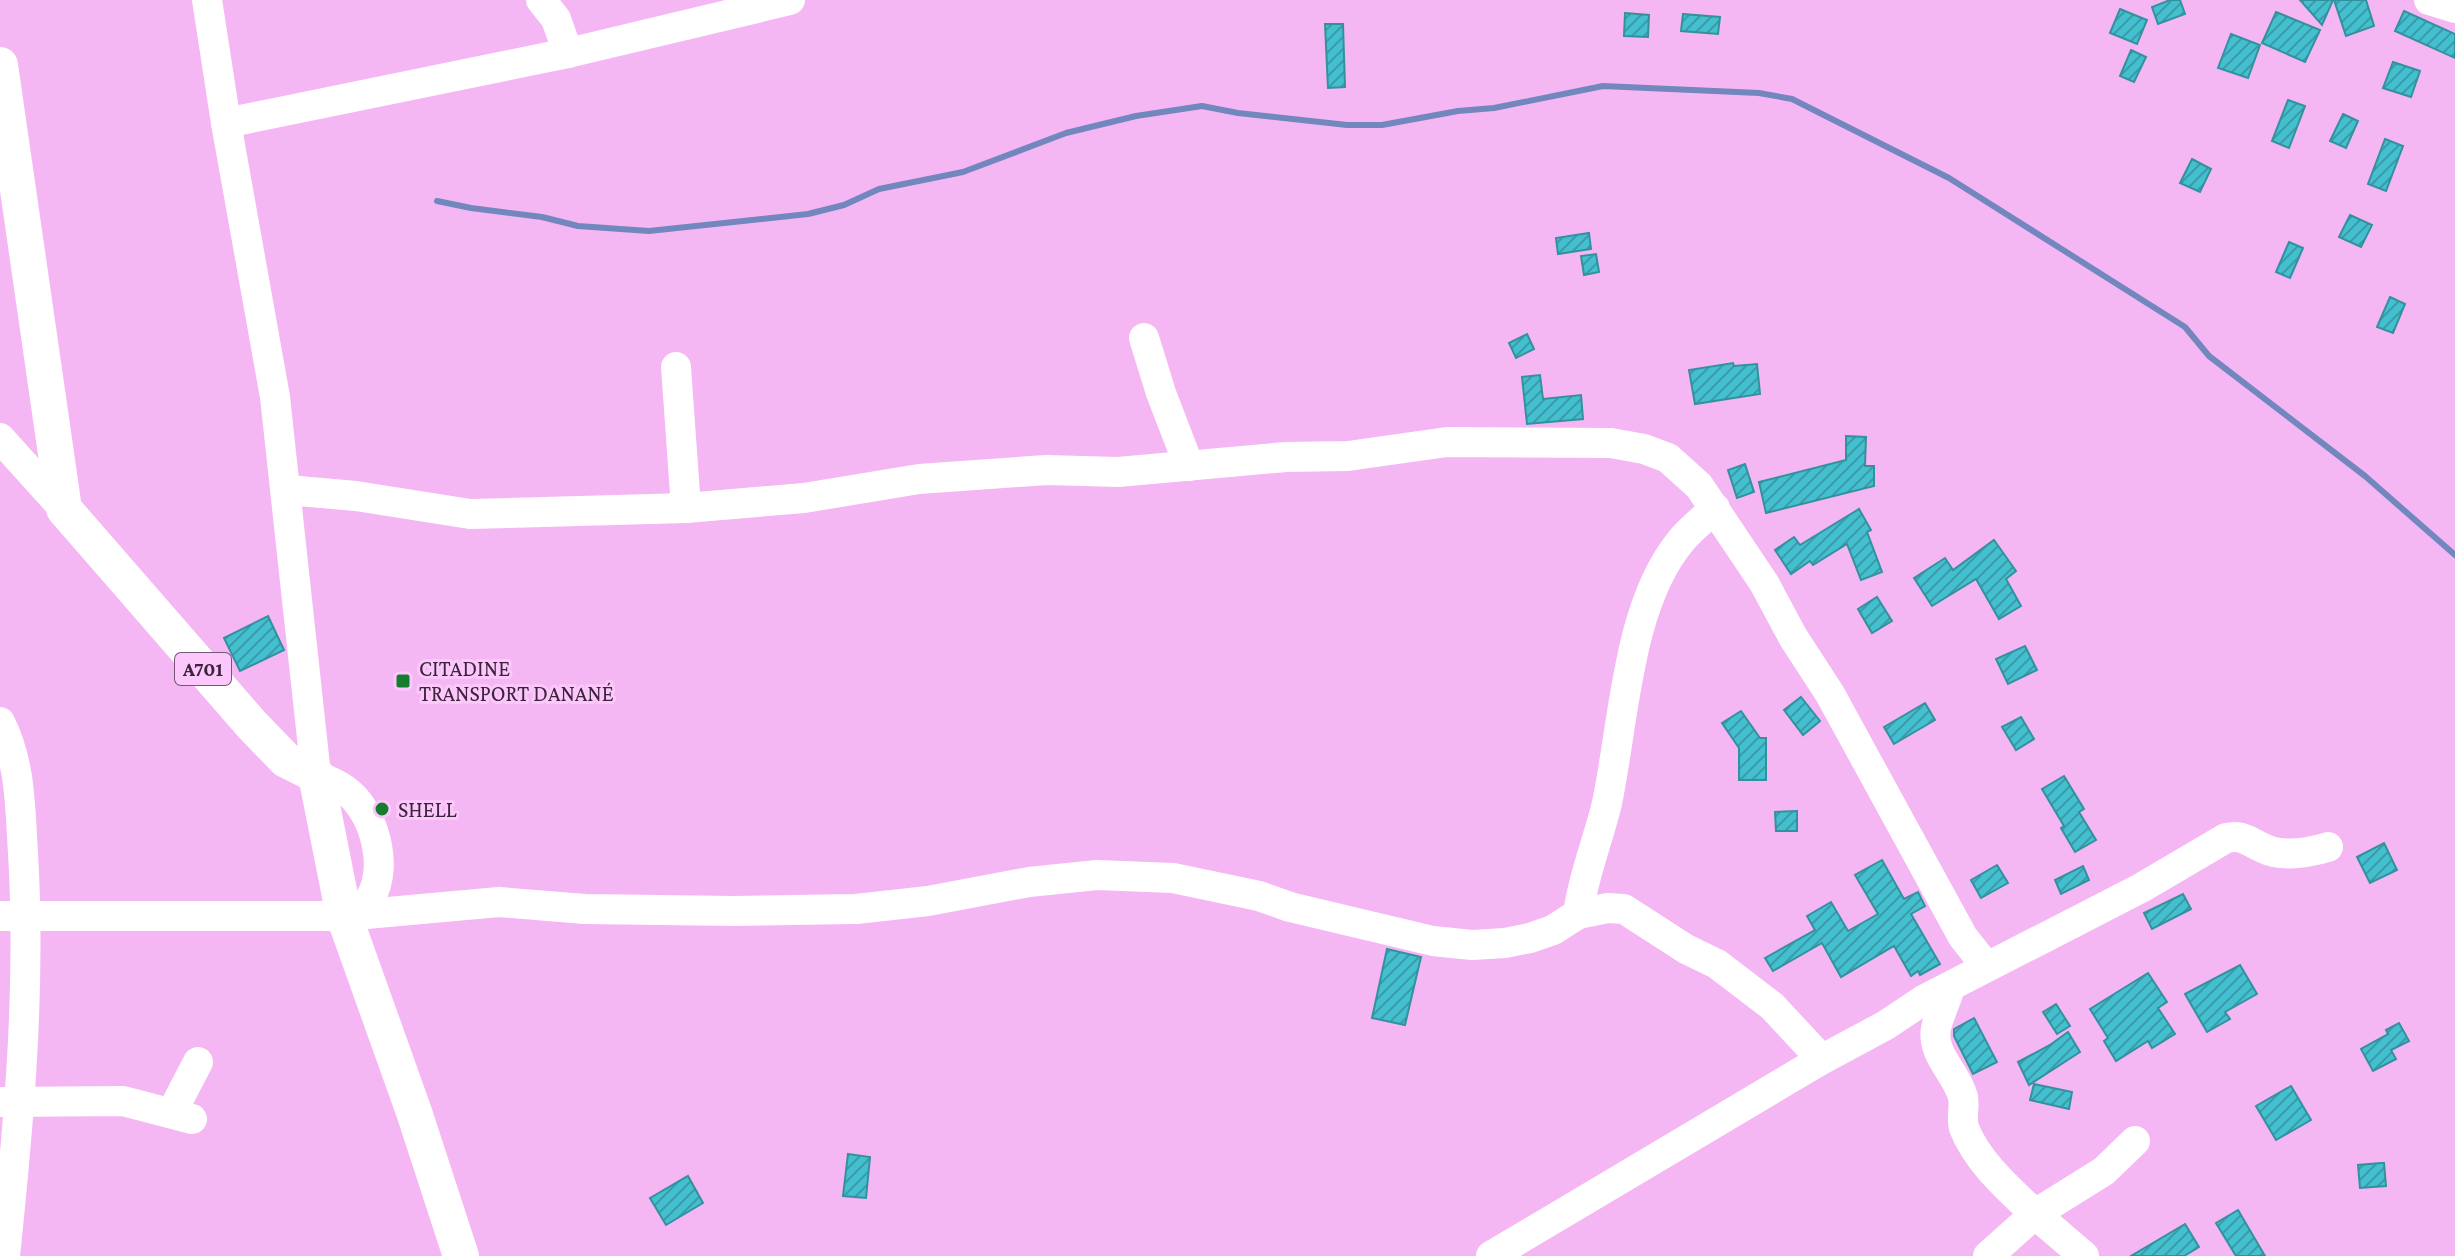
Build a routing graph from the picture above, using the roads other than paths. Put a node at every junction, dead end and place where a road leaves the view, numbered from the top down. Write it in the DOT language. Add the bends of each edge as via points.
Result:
graph roads {
  1 [pos="207,0"];
  2 [pos="541,0"];
  3 [pos="790,0"];
  4 [pos="2429,0"];
  5 [pos="2455,8"];
  6 [pos="568,53"];
  7 [pos="0,65"];
  8 [pos="226,123"];
  9 [pos="1144,338"];
  10 [pos="676,367"];
  11 [pos="0,438"];
  12 [pos="1189,466"];
  13 [pos="287,490"];
  14 [pos="686,508"];
  15 [pos="1715,508"];
  16 [pos="64,509"];
  17 [pos="0,722"];
  18 [pos="316,775"];
  19 [pos="2328,847"];
  20 [pos="1578,914"];
  21 [pos="344,916"];
  22 [pos="13,917"];
  23 [pos="1986,966"];
  24 [pos="1950,987"];
  25 [pos="1819,1061"];
  26 [pos="198,1062"];
  27 [pos="10,1102"];
  28 [pos="2135,1141"];
  29 [pos="2035,1214"];
  30 [pos="5,1256"];
  31 [pos="461,1256"];
  32 [pos="1491,1256"];
  33 [pos="1988,1256"];
  34 [pos="2084,1256"];
  1 -- 8 [label="street"];
  2 -- 6 [label="street" via="556,19"];
  3 -- 6 [label="street"];
  4 -- 5 [label="street"];
  6 -- 8 [label="street"];
  7 -- 16 [label="main road"];
  8 -- 13 [label="street"];
  9 -- 12 [label="street"];
  10 -- 14 [label="street"];
  11 -- 16 [label="street"];
  12 -- 14 [label="street" via="919,479 804,498"];
  12 -- 15 [label="street" via="1348,456 1447,442 1611,443 1668,458"];
  13 -- 14 [label="street" via="470,514"];
  13 -- 18 [label="street"];
  15 -- 20 [label="street" via="1680,541 1648,601"];
  15 -- 23 [label="street" via="1830,694 1963,937"];
  16 -- 18 [label="main road, A701" via="252,725 286,760"];
  17 -- 22 [label="street" via="18,776"];
  18 -- 21 [label="main road"];
  19 -- 23 [label="street" via="2283,853 2240,837 2226,838 2049,937"];
  20 -- 21 [label="street" via="1530,938 1472,945 1433,941 1173,878 1097,875 856,909 585,909 499,902"];
  20 -- 25 [label="street" via="1624,909 1717,964 1772,1006"];
  21 -- 22 [label="street"];
  21 -- 31 [label="main road"];
  22 -- 27 [label="street"];
  23 -- 24 [label="street"];
  24 -- 25 [label="street"];
  24 -- 29 [label="street" via="1936,1027 1937,1042 1963,1097 1963,1125 1989,1167"];
  25 -- 32 [label="street"];
  26 -- 27 [label="street" via="182,1115 123,1101"];
  27 -- 30 [label="street"];
  28 -- 29 [label="street" via="2104,1171"];
  29 -- 33 [label="street"];
  29 -- 34 [label="street"];
}
